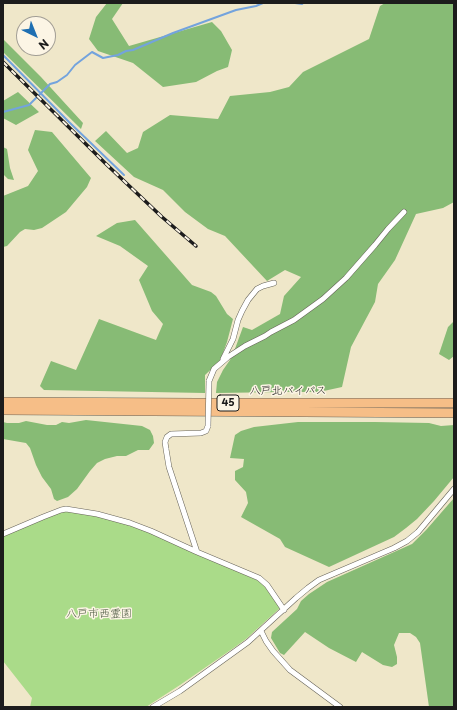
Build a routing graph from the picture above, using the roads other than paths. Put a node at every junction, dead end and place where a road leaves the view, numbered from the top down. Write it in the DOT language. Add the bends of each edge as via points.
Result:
graph roads {
  1 [pos="404,212"];
  2 [pos="274,283"];
  3 [pos="221,363"];
  4 [pos="3,402"];
  5 [pos="454,403"];
  6 [pos="3,410"];
  7 [pos="454,413"];
  8 [pos="454,489"];
  9 [pos="3,534"];
  10 [pos="197,552"];
  11 [pos="284,610"];
  12 [pos="261,631"];
  13 [pos="153,707"];
  14 [pos="340,707"];
  1 -- 3 [label="street" via="324,300"];
  2 -- 3 [label="street" via="257,289 248,300"];
  3 -- 10 [label="street, bridge" via="214,369 209,381 206,431 171,434 165,442 169,467"];
  4 -- 5 [label="highway, 八戸北バイパス / 45"];
  6 -- 7 [label="highway, 八戸北バイパス / 45"];
  8 -- 11 [label="street" via="418,532 407,541 319,580"];
  9 -- 10 [label="street" via="66,509 130,523"];
  10 -- 11 [label="street" via="259,578"];
  11 -- 12 [label="street"];
  12 -- 13 [label="street"];
  12 -- 14 [label="street" via="273,652 290,670"];
}
